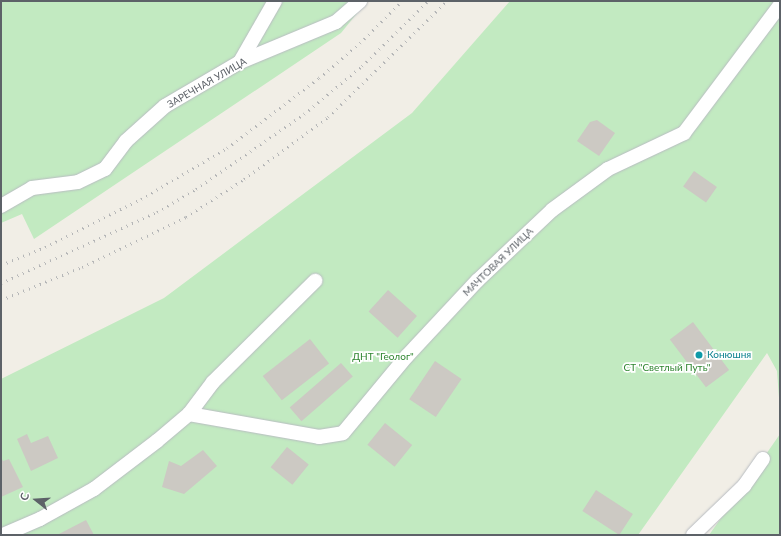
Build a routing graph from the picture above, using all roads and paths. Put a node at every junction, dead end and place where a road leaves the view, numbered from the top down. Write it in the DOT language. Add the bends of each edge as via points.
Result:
graph roads {
  1 [pos="274,1"];
  2 [pos="360,1"];
  3 [pos="780,5"];
  4 [pos="240,62"];
  5 [pos="1,206"];
  6 [pos="315,281"];
  7 [pos="189,414"];
  8 [pos="763,459"];
  9 [pos="3,535"];
  10 [pos="693,535"];
  1 -- 4 [label="street"];
  2 -- 4 [label="street, ЗАРЕЧНАЯ УЛИЦА" via="336,22"];
  3 -- 7 [label="street, МАЧТОВАЯ УЛИЦА" via="684,133 608,169 552,210 472,286 406,356 343,433 319,437"];
  4 -- 5 [label="street, ЗАРЕЧНАЯ УЛИЦА" via="165,106 126,141 105,169 78,182 32,188"];
  6 -- 7 [label="street" via="213,382"];
  7 -- 9 [label="street" via="94,489 40,519"];
  8 -- 10 [label="street" via="744,486"];
}
